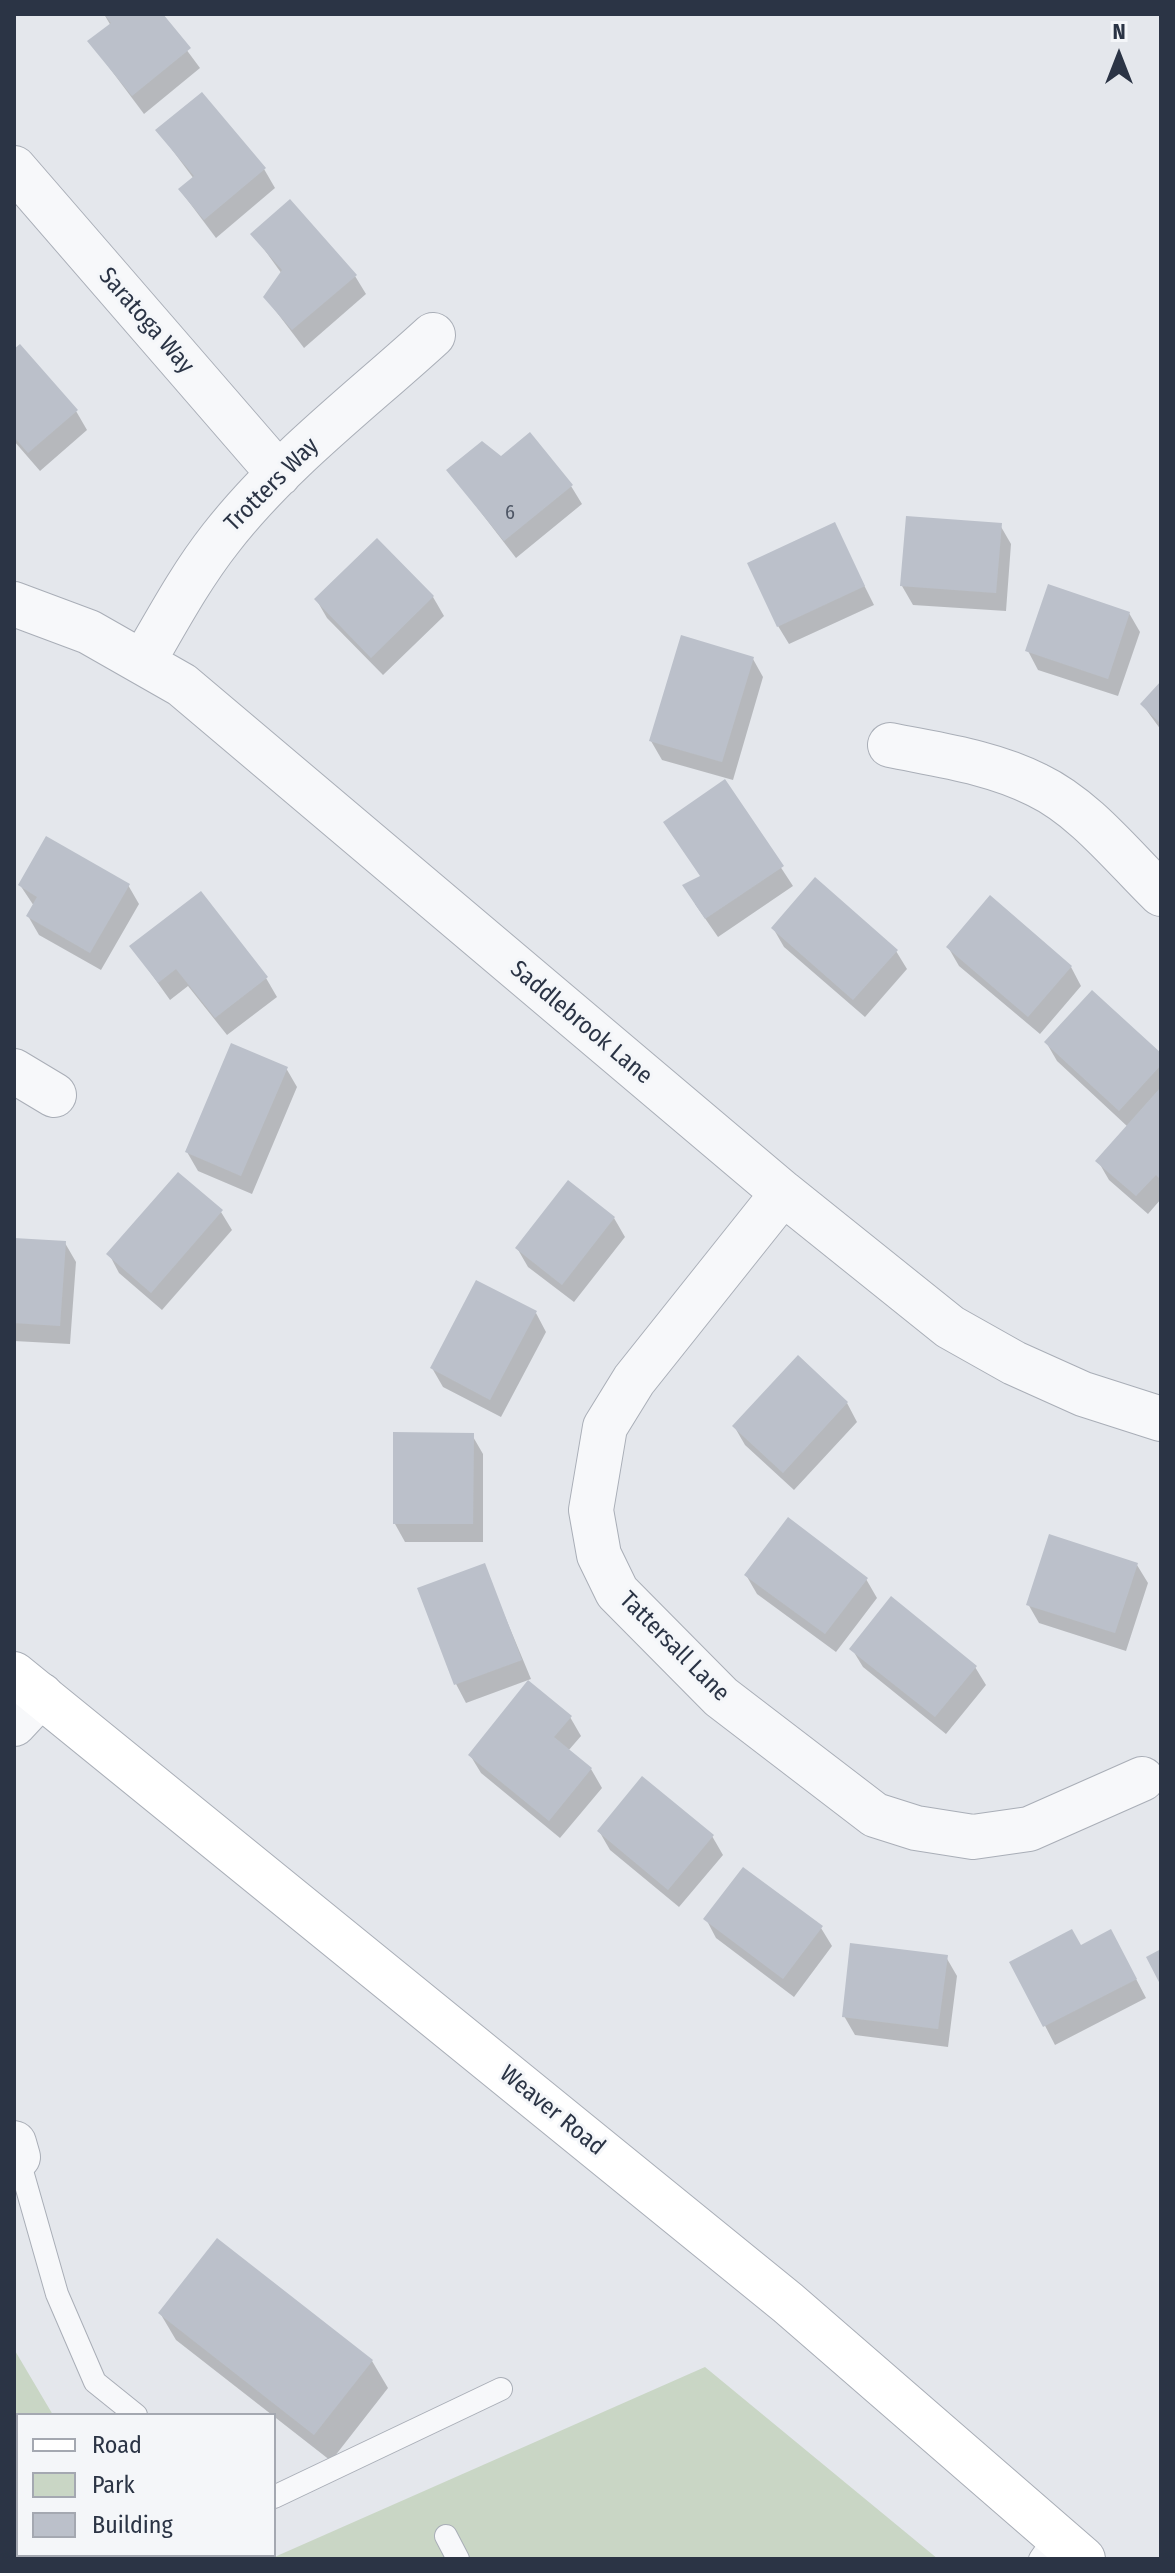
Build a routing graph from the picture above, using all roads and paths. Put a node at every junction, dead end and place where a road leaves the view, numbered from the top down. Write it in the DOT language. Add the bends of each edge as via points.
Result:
graph roads {
  1 [pos="14,168"];
  2 [pos="433,335"];
  3 [pos="279,474"];
  4 [pos="14,604"];
  5 [pos="143,662"];
  6 [pos="890,745"];
  7 [pos="1161,894"];
  8 [pos="14,1071"];
  9 [pos="54,1095"];
  10 [pos="783,1193"];
  11 [pos="1161,1419"];
  12 [pos="23,1698"];
  13 [pos="1142,1779"];
  14 [pos="16,2150"];
  15 [pos="501,2389"];
  16 [pos="134,2413"];
  17 [pos="276,2496"];
  18 [pos="446,2536"];
  19 [pos="1059,2551"];
  20 [pos="458,2559"];
  1 -- 3 [label="street, Saratoga Way"];
  2 -- 3 [label="street, Trotters Way"];
  3 -- 5 [label="street, Trotters Way" via="214,547"];
  4 -- 5 [label="street, Saddlebrook Lane" via="89,632"];
  5 -- 10 [label="street, Saddlebrook Lane" via="182,685"];
  6 -- 7 [label="street" via="1001,769 1040,786 1087,821"];
  8 -- 9 [label="street"];
  10 -- 11 [label="street, Saddlebrook Lane" via="950,1327 1083,1394"];
  10 -- 13 [label="street, Tattersall Lane" via="634,1380 605,1427 591,1510 599,1555 617,1592 721,1697 875,1815 973,1837 1029,1829"];
  12 -- 19 [label="main road, Weaver Road" via="788,2303"];
  14 -- 16 [label="lane" via="57,2294 95,2382"];
  15 -- 17 [label="lane"];
  18 -- 20 [label="lane"];
}
